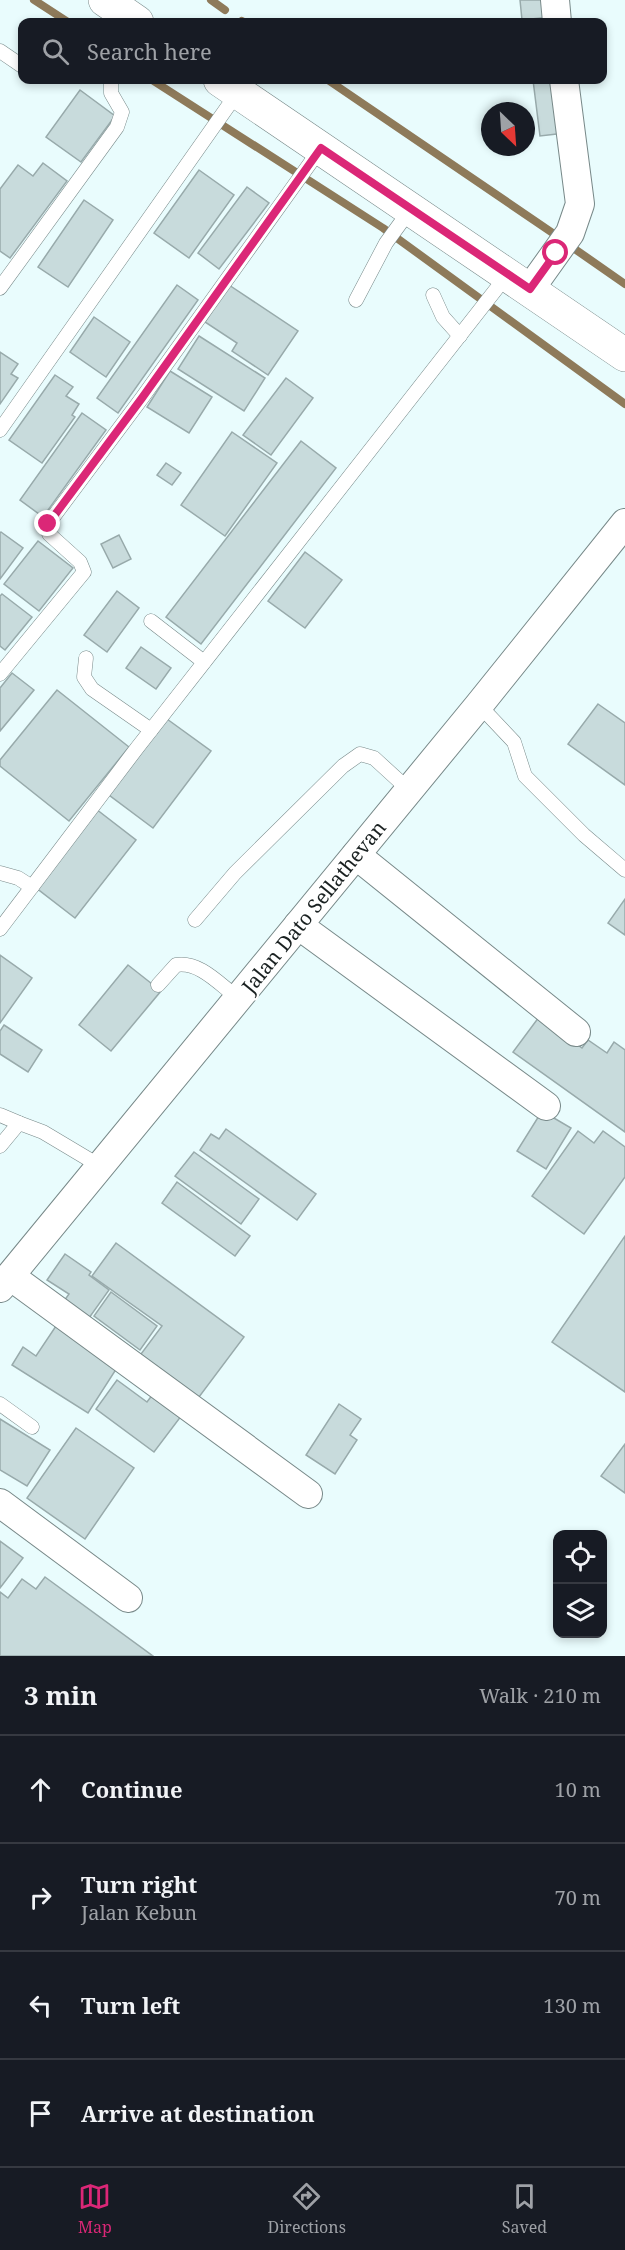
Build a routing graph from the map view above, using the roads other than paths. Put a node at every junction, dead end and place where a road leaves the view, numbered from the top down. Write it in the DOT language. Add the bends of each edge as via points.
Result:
graph roads {
  1 [pos="105,0"];
  2 [pos="555,0"];
  3 [pos="131,18"];
  4 [pos="557,18"];
  5 [pos="0,51"];
  6 [pos="18,63"];
  7 [pos="111,84"];
  8 [pos="564,84"];
  9 [pos="226,96"];
  10 [pos="307,167"];
  11 [pos="403,220"];
  12 [pos="0,288"];
  13 [pos="503,293"];
  14 [pos="433,295"];
  15 [pos="356,300"];
  16 [pos="460,336"];
  17 [pos="625,355"];
  18 [pos="0,430"];
  19 [pos="623,528"];
  20 [pos="152,621"];
  21 [pos="86,658"];
  22 [pos="204,662"];
  23 [pos="0,674"];
  24 [pos="479,705"];
  25 [pos="151,730"];
  26 [pos="409,790"];
  27 [pos="371,866"];
  28 [pos="625,870"];
  29 [pos="0,873"];
  30 [pos="32,887"];
  31 [pos="195,920"];
  32 [pos="0,929"];
  33 [pos="314,937"];
  34 [pos="158,985"];
  35 [pos="238,999"];
  36 [pos="576,1032"];
  37 [pos="546,1106"];
  38 [pos="0,1115"];
  39 [pos="19,1124"];
  40 [pos="0,1146"];
  41 [pos="100,1166"];
  42 [pos="5,1282"];
  43 [pos="0,1404"];
  44 [pos="32,1426"];
  45 [pos="308,1494"];
  46 [pos="0,1503"];
  47 [pos="128,1598"];
  1 -- 3 [label="main road"];
  2 -- 4 [label="street"];
  5 -- 6 [label="lane"];
  7 -- 12 [label="lane" via="111,93 122,111 117,127"];
  8 -- 13 [label="street" via="579,204 565,241"];
  9 -- 10 [label="main road"];
  9 -- 18 [label="lane" via="206,138"];
  10 -- 11 [label="main road"];
  10 -- 23 [label="lane" via="48,524 49,534 80,562 84,572"];
  11 -- 13 [label="main road"];
  11 -- 15 [label="lane" via="386,243"];
  13 -- 16 [label="lane"];
  13 -- 17 [label="main road"];
  14 -- 16 [label="lane" via="443,317"];
  16 -- 22 [label="lane"];
  19 -- 24 [label="street, Jalan Dato Sellathevan"];
  20 -- 22 [label="lane"];
  21 -- 25 [label="lane" via="84,677 92,689"];
  22 -- 25 [label="lane"];
  24 -- 26 [label="street, Jalan Dato Sellathevan"];
  24 -- 28 [label="lane" via="514,742 525,776"];
  25 -- 30 [label="lane"];
  26 -- 27 [label="street, Jalan Dato Sellathevan"];
  26 -- 31 [label="lane" via="374,758 360,754 343,766 235,873"];
  27 -- 33 [label="street, Jalan Dato Sellathevan"];
  27 -- 36 [label="street"];
  29 -- 30 [label="lane"];
  30 -- 32 [label="lane"];
  33 -- 35 [label="street, Jalan Dato Sellathevan"];
  33 -- 37 [label="street"];
  34 -- 35 [label="lane" via="176,965 184,963 195,966"];
  35 -- 41 [label="street, Jalan Dato Sellathevan"];
  38 -- 39 [label="lane"];
  39 -- 40 [label="lane"];
  39 -- 41 [label="lane" via="43,1132"];
  41 -- 42 [label="street, Jalan Dato Sellathevan"];
  42 -- 45 [label="street"];
  43 -- 44 [label="lane"];
  46 -- 47 [label="street"];
}
